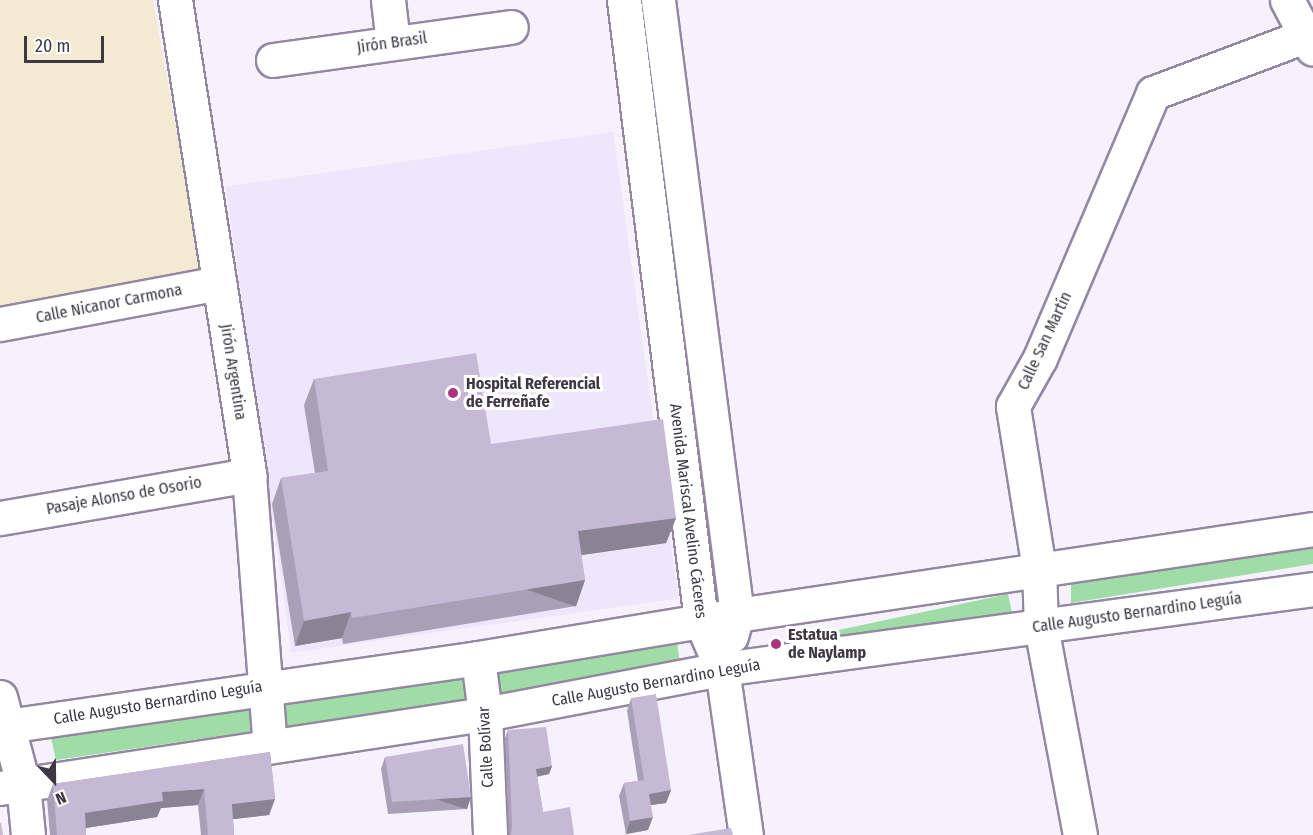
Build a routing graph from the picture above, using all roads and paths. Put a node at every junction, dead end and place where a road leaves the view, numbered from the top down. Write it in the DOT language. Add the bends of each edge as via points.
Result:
graph roads {
  1 [pos="175,0"];
  2 [pos="388,0"];
  3 [pos="624,0"];
  4 [pos="658,0"];
  5 [pos="1287,0"];
  6 [pos="511,27"];
  7 [pos="1310,39"];
  8 [pos="393,43"];
  9 [pos="273,60"];
  10 [pos="219,283"];
  11 [pos="0,324"];
  12 [pos="249,475"];
  13 [pos="0,518"];
  14 [pos="1313,529"];
  15 [pos="1039,569"];
  16 [pos="1313,590"];
  17 [pos="737,615"];
  18 [pos="701,621"];
  19 [pos="1041,626"];
  20 [pos="478,658"];
  21 [pos="722,669"];
  22 [pos="265,687"];
  23 [pos="485,714"];
  24 [pos="3,716"];
  25 [pos="270,747"];
  26 [pos="12,786"];
  27 [pos="28,835"];
  28 [pos="490,835"];
  29 [pos="746,835"];
  30 [pos="1080,835"];
  1 -- 10 [label="main road, Jirón Argentina"];
  2 -- 8 [label="main road"];
  3 -- 18 [label="main road, Avenida Mariscal Avelino Cáceres"];
  4 -- 17 [label="main road, Avenida Mariscal Avelino Cáceres"];
  5 -- 7 [label="main road"];
  6 -- 8 [label="main road, Jirón Brasil"];
  7 -- 15 [label="main road, Calle San Martín" via="1153,93 1040,358 1013,406"];
  8 -- 9 [label="main road, Jirón Brasil"];
  10 -- 11 [label="main road, Calle Nicanor Carmona"];
  10 -- 12 [label="main road, Jirón Argentina"];
  12 -- 13 [label="main road, Pasaje Alonso de Osorio"];
  12 -- 22 [label="main road, Jirón Argentina"];
  14 -- 15 [label="main road, Calle Augusto Bernardino Leguía"];
  15 -- 17 [label="main road, Calle Augusto Bernardino Leguía"];
  15 -- 19 [label="main road, Calle San Martín"];
  16 -- 19 [label="main road, Calle Augusto Bernardino Leguía"];
  17 -- 18 [label="main road, Calle Augusto Bernardino Leguía"];
  17 -- 21 [label="main road, Avenida Mariscal Avelino Cáceres"];
  18 -- 20 [label="main road, Calle Augusto Bernardino Leguía"];
  18 -- 21 [label="main road, Avenida Mariscal Avelino Cáceres"];
  19 -- 21 [label="main road, Calle Augusto Bernardino Leguía"];
  19 -- 30 [label="main road, Calle San Martín"];
  20 -- 22 [label="main road, Calle Augusto Bernardino Leguía"];
  20 -- 23 [label="main road, Calle Bolívar"];
  21 -- 23 [label="main road, Calle Augusto Bernardino Leguía"];
  21 -- 29 [label="main road"];
  22 -- 24 [label="main road, Calle Augusto Bernardino Leguía"];
  22 -- 25 [label="main road, Jirón Argentina"];
  23 -- 25 [label="main road, Calle Augusto Bernardino Leguía"];
  23 -- 28 [label="main road, Calle Bolívar"];
  24 -- 26 [label="main road"];
  25 -- 26 [label="main road, Calle Augusto Bernardino Leguía"];
  26 -- 27 [label="main road"];
}
